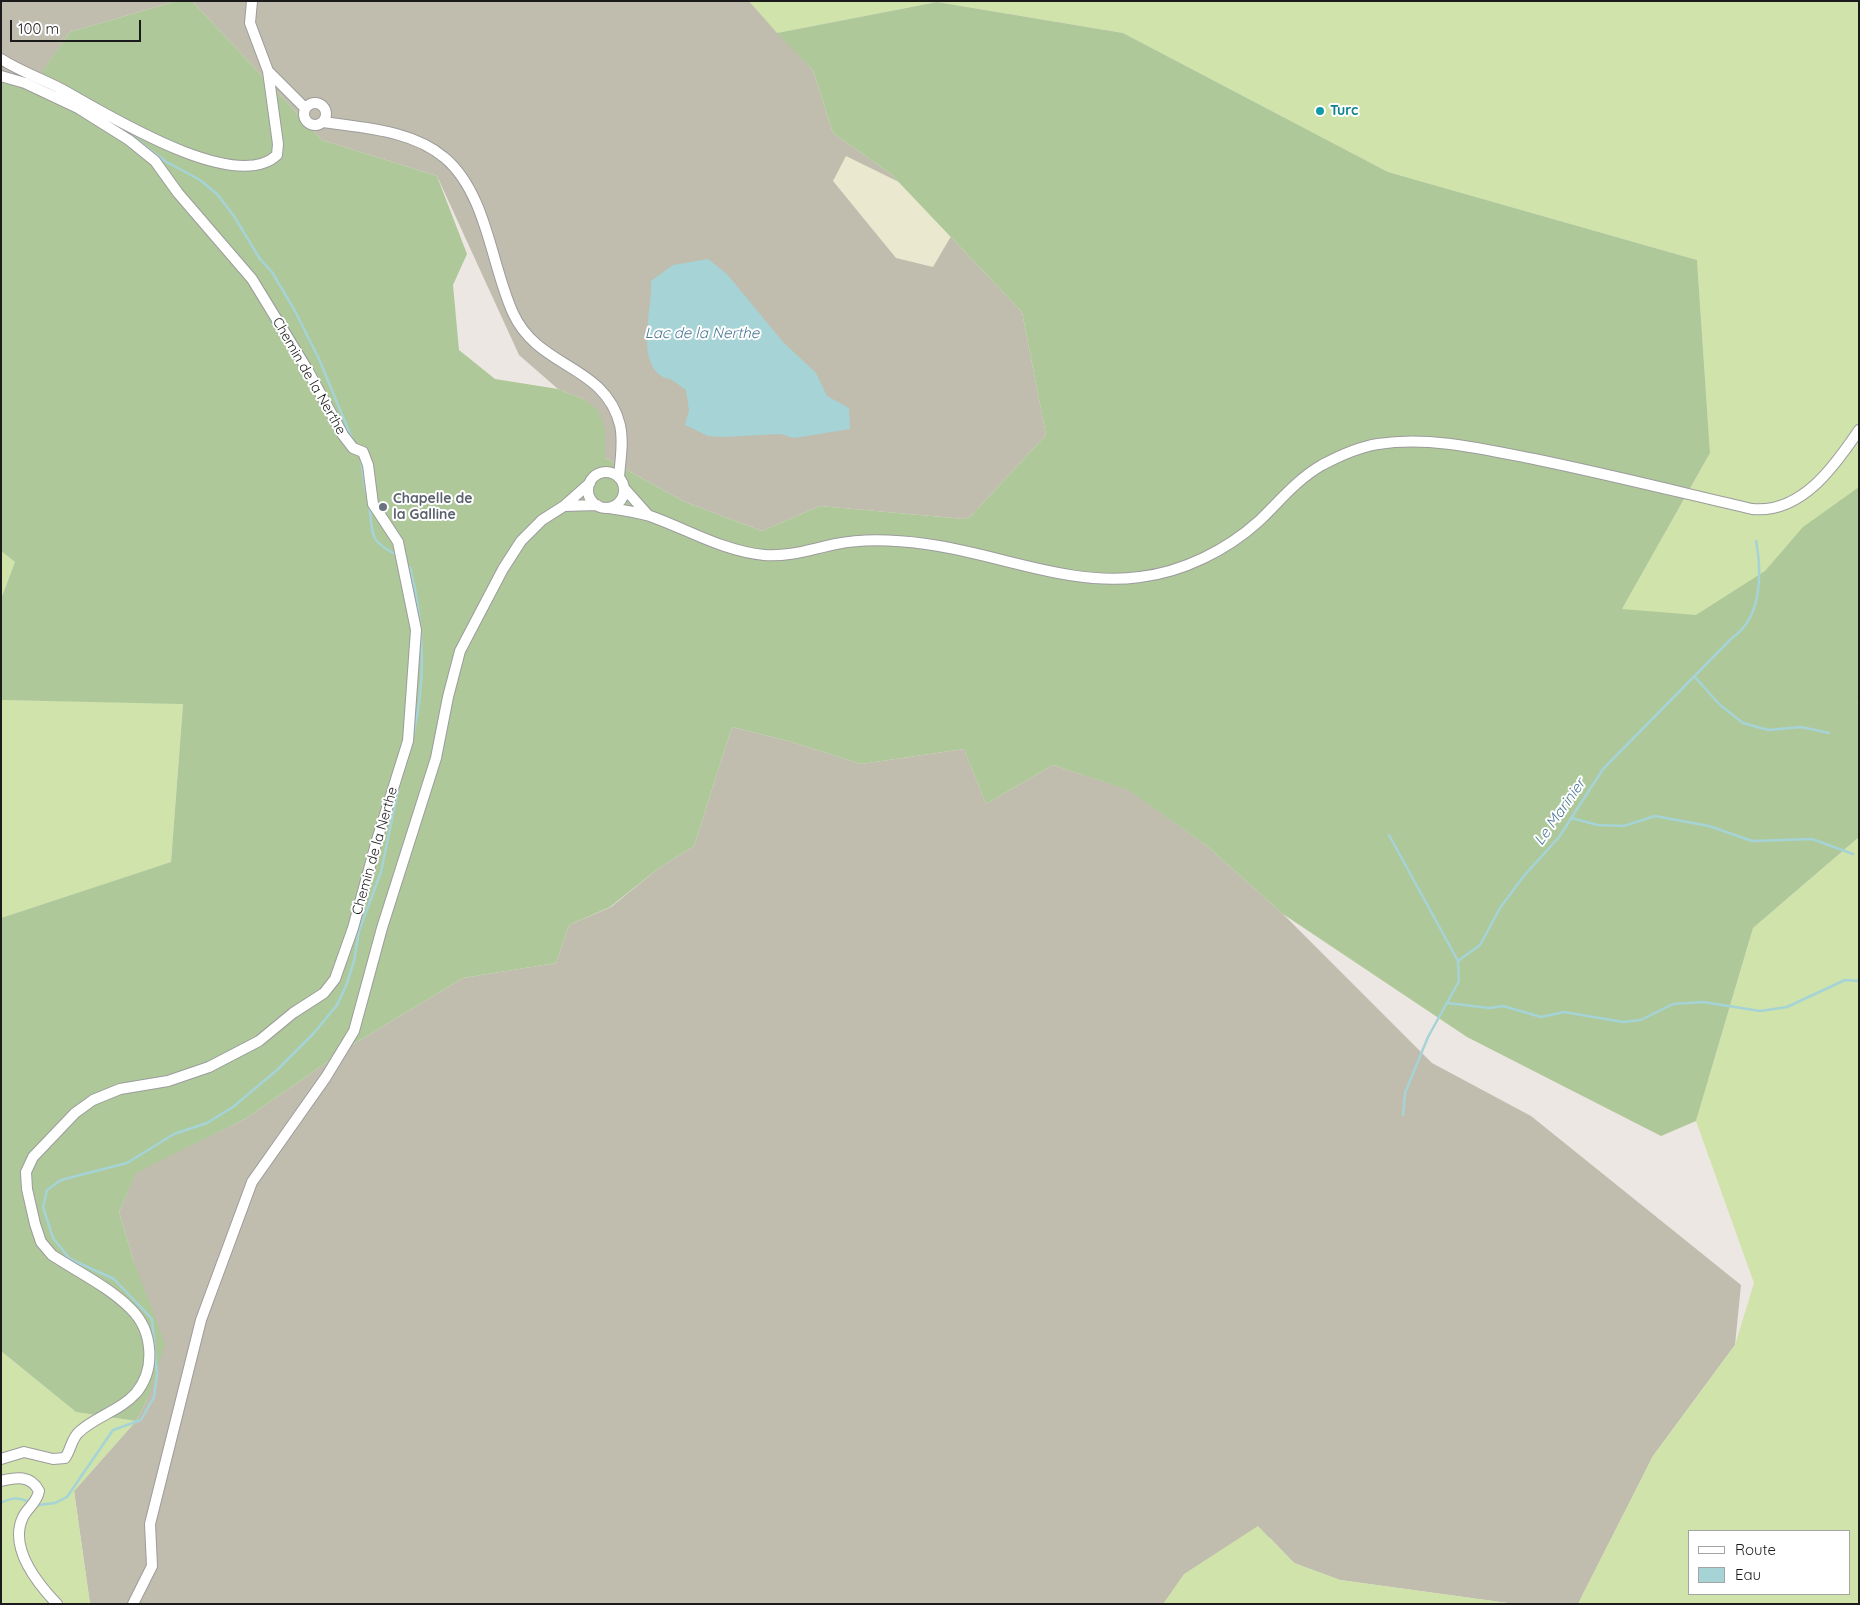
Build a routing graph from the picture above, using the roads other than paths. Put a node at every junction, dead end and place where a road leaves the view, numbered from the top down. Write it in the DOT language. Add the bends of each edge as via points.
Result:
graph roads {
  1 [pos="252,1"];
  2 [pos="1,59"];
  3 [pos="268,71"];
  4 [pos="1,76"];
  5 [pos="305,108"];
  6 [pos="323,122"];
  7 [pos="1859,430"];
  8 [pos="620,444"];
  9 [pos="608,472"];
  10 [pos="590,483"];
  11 [pos="622,483"];
  12 [pos="597,505"];
  13 [pos="564,506"];
  14 [pos="609,508"];
  15 [pos="648,515"];
  16 [pos="1,1459"];
  17 [pos="1,1481"];
  18 [pos="57,1604"];
  19 [pos="133,1604"];
  1 -- 3 [label="street" via="250,23"];
  2 -- 3 [label="street" via="169,147 209,161 246,165 263,164 277,155 274,98"];
  3 -- 5 [label="street"];
  4 -- 16 [label="street, Chemin de la Nerthe" via="59,98 142,150 155,161 178,193 252,279 307,368 343,436 353,448 363,452 368,465 372,504 398,542 416,630 408,741 335,978 324,993 259,1041 209,1067 168,1081 120,1089 86,1104 51,1136 29,1163 27,1189 44,1246 52,1255 130,1308 146,1335 150,1359 149,1369 137,1391 120,1407 78,1432 65,1458 53,1459 24,1452"];
  5 -- 6 [label="street" via="303,116 307,123 314,126"];
  5 -- 6 [label="street" via="311,103 321,105 326,114"];
  6 -- 8 [label="street" via="414,139 445,158 472,193 518,324 545,352 599,386 618,418"];
  7 -- 15 [label="street" via="1812,488 1784,506 1768,510 1472,447 1411,441 1376,444 1345,454 1306,475 1258,522 1216,551 1167,571 1127,579 1067,574 985,554 908,542 848,542 787,555 752,553 715,543"];
  8 -- 9 [label="street"];
  8 -- 11 [label="street"];
  9 -- 10 [label="street" via="597,475"];
  9 -- 11 [label="street"];
  10 -- 12 [label="street" via="589,493"];
  10 -- 13 [label="street"];
  11 -- 14 [label="street" via="622,498"];
  11 -- 15 [label="street"];
  12 -- 13 [label="street"];
  12 -- 14 [label="street"];
  13 -- 19 [label="street" via="542,520 516,549 460,651 436,758 382,928 354,1031 326,1077 252,1182 201,1320 150,1524 152,1566"];
  14 -- 15 [label="street"];
  17 -- 18 [label="street" via="27,1479 39,1491 34,1504 23,1517 20,1536 23,1556 31,1574"];
}
